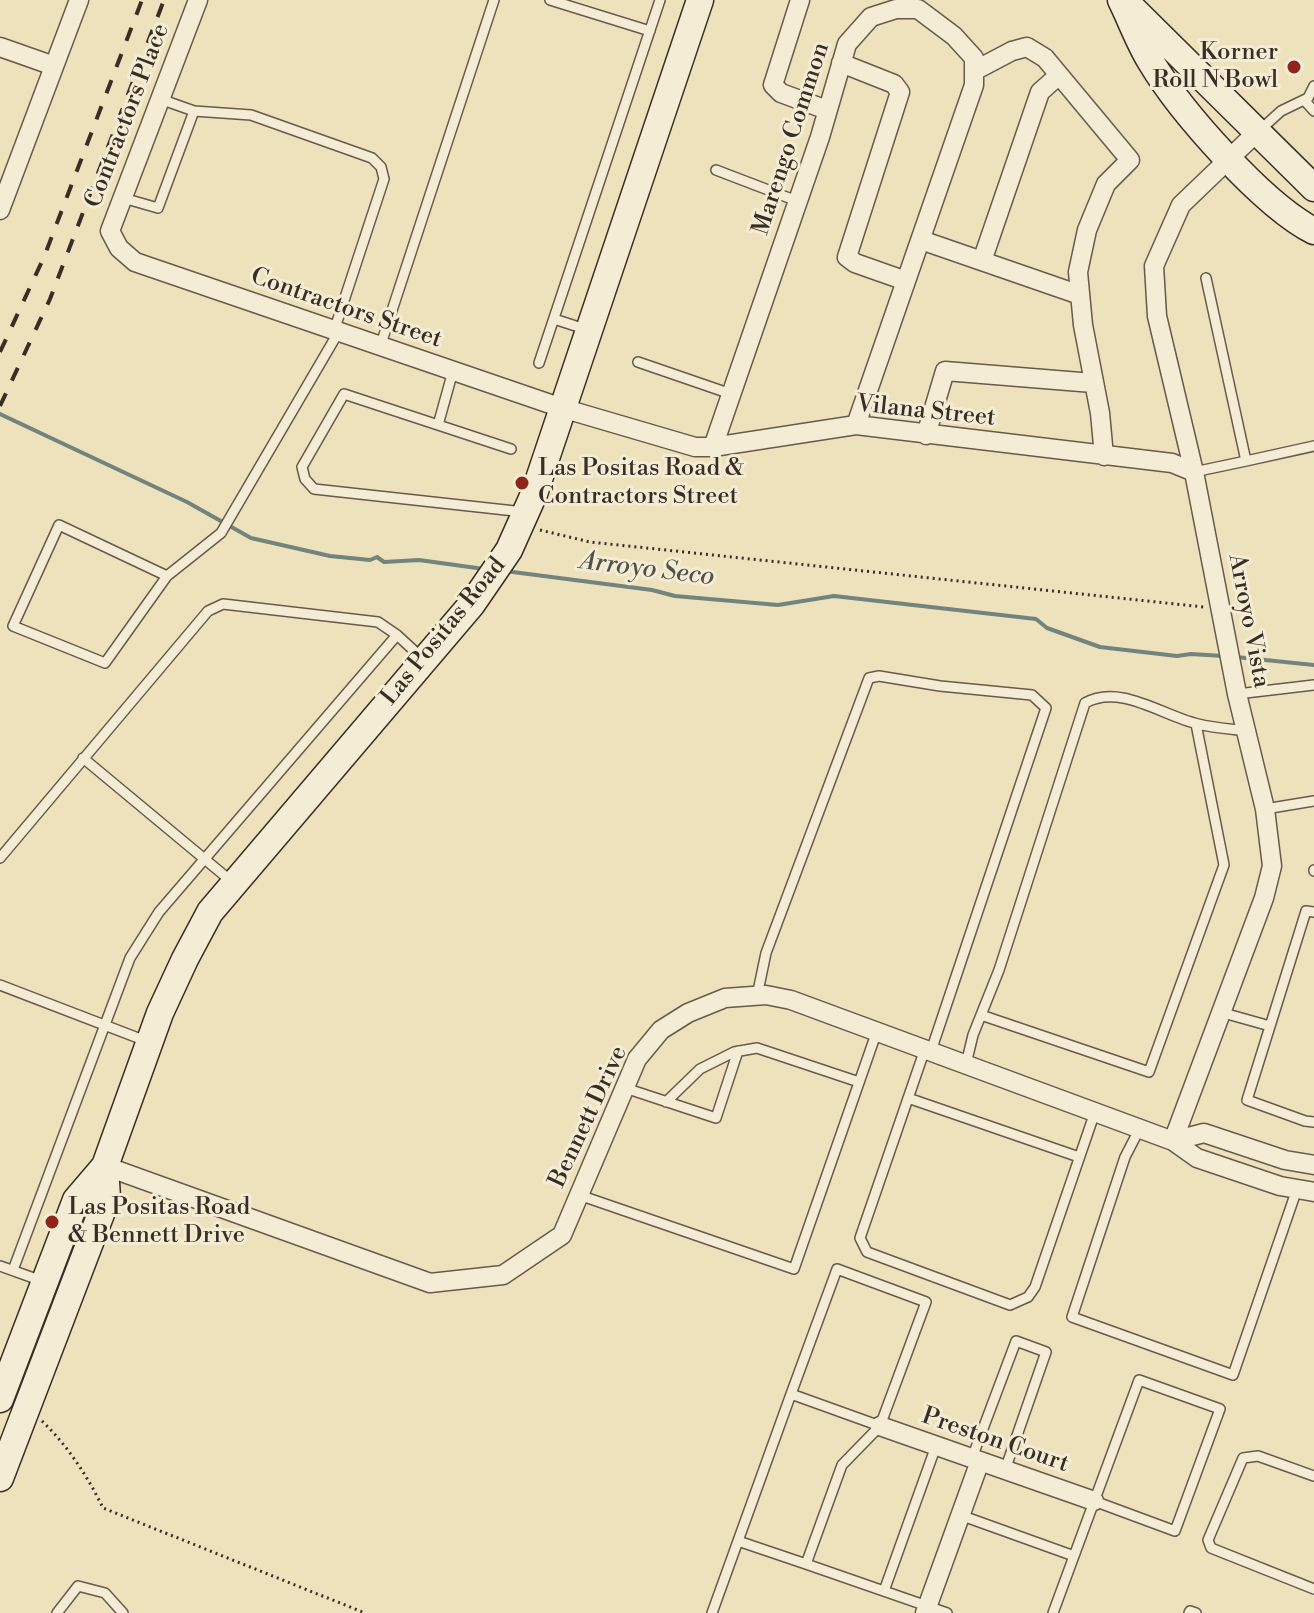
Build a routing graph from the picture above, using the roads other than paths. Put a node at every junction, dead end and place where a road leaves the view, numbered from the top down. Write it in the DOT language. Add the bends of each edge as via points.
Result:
graph roads {
  1 [pos="79,0"];
  2 [pos="198,0"];
  3 [pos="494,0"];
  4 [pos="550,0"];
  5 [pos="660,0"];
  6 [pos="700,0"];
  7 [pos="800,0"];
  8 [pos="1123,0"];
  9 [pos="923,4"];
  10 [pos="650,31"];
  11 [pos="0,47"];
  12 [pos="841,63"];
  13 [pos="54,66"];
  14 [pos="974,71"];
  15 [pos="1059,75"];
  16 [pos="1314,86"];
  17 [pos="160,99"];
  18 [pos="1304,100"];
  19 [pos="827,110"];
  20 [pos="194,111"];
  21 [pos="1314,111"];
  22 [pos="1256,133"];
  23 [pos="1230,159"];
  24 [pos="716,170"];
  25 [pos="1314,188"];
  26 [pos="123,198"];
  27 [pos="797,201"];
  28 [pos="0,210"];
  29 [pos="1314,231"];
  30 [pos="921,240"];
  31 [pos="119,248"];
  32 [pos="982,261"];
  33 [pos="1206,278"];
  34 [pos="906,281"];
  35 [pos="1080,295"];
  36 [pos="554,319"];
  37 [pos="589,330"];
  38 [pos="336,332"];
  39 [pos="380,347"];
  40 [pos="638,362"];
  41 [pos="539,363"];
  42 [pos="453,371"];
  43 [pos="1093,383"];
  44 [pos="731,394"];
  45 [pos="562,408"];
  46 [pos="438,425"];
  47 [pos="856,425"];
  48 [pos="926,435"];
  49 [pos="1314,446"];
  50 [pos="713,447"];
  51 [pos="511,449"];
  52 [pos="1104,456"];
  53 [pos="1246,461"];
  54 [pos="1194,472"];
  55 [pos="524,519"];
  56 [pos="167,576"];
  57 [pos="397,635"];
  58 [pos="425,660"];
  59 [pos="1314,685"];
  60 [pos="1237,694"];
  61 [pos="1196,724"];
  62 [pos="1247,731"];
  63 [pos="83,758"];
  64 [pos="1314,801"];
  65 [pos="1265,809"];
  66 [pos="0,858"];
  67 [pos="204,860"];
  68 [pos="234,883"];
  69 [pos="1314,912"];
  70 [pos="0,985"];
  71 [pos="757,996"];
  72 [pos="1220,1012"];
  73 [pos="981,1015"];
  74 [pos="105,1024"];
  75 [pos="1270,1026"];
  76 [pos="877,1031"];
  77 [pos="150,1042"];
  78 [pos="928,1050"];
  79 [pos="738,1051"];
  80 [pos="966,1064"];
  81 [pos="859,1082"];
  82 [pos="625,1088"];
  83 [pos="908,1098"];
  84 [pos="666,1102"];
  85 [pos="1095,1112"];
  86 [pos="1314,1122"];
  87 [pos="1140,1128"];
  88 [pos="1173,1141"];
  89 [pos="1079,1157"];
  90 [pos="1314,1165"];
  91 [pos="105,1166"];
  92 [pos="1306,1190"];
  93 [pos="579,1195"];
  94 [pos="0,1266"];
  95 [pos="13,1270"];
  96 [pos="45,1282"];
  97 [pos="71,1292"];
  98 [pos="791,1394"];
  99 [pos="0,1399"];
  100 [pos="880,1426"];
  101 [pos="936,1446"];
  102 [pos="976,1460"];
  103 [pos="1005,1470"];
  104 [pos="1314,1476"];
  105 [pos="0,1478"];
  106 [pos="1094,1501"];
  107 [pos="960,1515"];
  108 [pos="738,1541"];
  109 [pos="1074,1556"];
  110 [pos="806,1564"];
  111 [pos="1314,1589"];
  112 [pos="884,1591"];
  113 [pos="926,1609"];
  114 [pos="57,1613"];
  115 [pos="123,1613"];
  116 [pos="712,1613"];
  117 [pos="947,1613"];
  118 [pos="1053,1613"];
  119 [pos="1189,1613"];
  120 [pos="1196,1613"];
  1 -- 13 [label="street"];
  2 -- 17 [label="street, Contractors Place"];
  3 -- 39 [label="lane"];
  4 -- 10 [label="lane"];
  5 -- 10 [label="lane"];
  6 -- 37 [label="main road, Las Positas Road"];
  7 -- 19 [label="street" via="773,85"];
  8 -- 22 [label="main road"];
  8 -- 23 [label="main road" via="1149,59 1174,97"];
  9 -- 12 [label="street, Marengo Common" via="871,17 847,44"];
  9 -- 14 [label="street, Marengo Common" via="974,58"];
  10 -- 36 [label="lane"];
  11 -- 13 [label="street"];
  12 -- 19 [label="street, Marengo Common"];
  12 -- 34 [label="street" via="894,84 900,92 847,257"];
  13 -- 28 [label="street"];
  14 -- 15 [label="street" via="1027,47"];
  14 -- 30 [label="street" via="974,85"];
  15 -- 32 [label="street" via="1040,92"];
  15 -- 35 [label="street" via="1130,160 1106,184 1087,230 1078,272"];
  16 -- 18 [label="lane"];
  17 -- 20 [label="lane"];
  17 -- 26 [label="street, Contractors Place"];
  18 -- 21 [label="lane"];
  18 -- 22 [label="lane"];
  19 -- 27 [label="street, Marengo Common"];
  20 -- 26 [label="lane" via="158,208"];
  20 -- 38 [label="lane" via="251,115 372,158 381,167 384,179"];
  22 -- 23 [label="street, Arroyo Vista"];
  22 -- 25 [label="main road"];
  23 -- 29 [label="main road" via="1282,210"];
  23 -- 54 [label="street, Arroyo Vista" via="1181,205 1154,266 1157,316"];
  24 -- 27 [label="lane"];
  26 -- 31 [label="street, Contractors Place" via="110,231"];
  27 -- 44 [label="street, Marengo Common"];
  30 -- 32 [label="street"];
  30 -- 34 [label="street"];
  31 -- 38 [label="street, Contractors Street" via="135,262"];
  32 -- 35 [label="street"];
  33 -- 53 [label="lane"];
  34 -- 47 [label="street"];
  35 -- 43 [label="street"];
  36 -- 37 [label="lane"];
  36 -- 41 [label="lane"];
  37 -- 45 [label="main road, Las Positas Road"];
  38 -- 39 [label="street, Contractors Street"];
  38 -- 56 [label="lane" via="221,533"];
  39 -- 42 [label="street, Contractors Street"];
  40 -- 44 [label="lane"];
  42 -- 45 [label="street, Contractors Street"];
  42 -- 46 [label="lane"];
  43 -- 48 [label="street" via="945,371"];
  43 -- 52 [label="street"];
  44 -- 50 [label="street, Marengo Common"];
  45 -- 50 [label="street, Vilana Street" via="695,447"];
  45 -- 55 [label="main road, Las Positas Road"];
  46 -- 51 [label="lane"];
  46 -- 55 [label="lane" via="344,394 302,467 305,479 314,489"];
  47 -- 48 [label="street, Vilana Street"];
  47 -- 50 [label="street, Vilana Street"];
  48 -- 52 [label="street, Vilana Street"];
  49 -- 53 [label="lane"];
  52 -- 54 [label="street, Vilana Street" via="1172,463"];
  53 -- 54 [label="lane"];
  54 -- 60 [label="street, Arroyo Vista"];
  55 -- 58 [label="main road, Las Positas Road" via="472,604"];
  56 -- 56 [label="lane" via="105,663 13,626 59,525"];
  57 -- 58 [label="lane"];
  57 -- 63 [label="lane" via="378,622 223,604 190,629"];
  57 -- 67 [label="lane"];
  58 -- 68 [label="main road, Las Positas Road"];
  59 -- 60 [label="lane"];
  60 -- 62 [label="street, Arroyo Vista"];
  61 -- 62 [label="lane"];
  61 -- 73 [label="lane" via="1139,702 1097,696 1085,703"];
  61 -- 73 [label="lane" via="1224,865 1149,1072"];
  62 -- 65 [label="street, Arroyo Vista"];
  63 -- 66 [label="lane"];
  63 -- 67 [label="lane"];
  64 -- 65 [label="lane"];
  65 -- 72 [label="street, Arroyo Vista" via="1272,866"];
  67 -- 68 [label="lane"];
  67 -- 74 [label="lane" via="159,912 130,958"];
  68 -- 77 [label="main road, Las Positas Road" via="210,912 185,959"];
  69 -- 75 [label="lane" via="1306,911"];
  70 -- 74 [label="lane"];
  71 -- 76 [label="street, Bennett Drive" via="791,1000"];
  71 -- 78 [label="lane" via="766,953 869,678 1032,695 1046,708"];
  71 -- 82 [label="street, Bennett Drive" via="725,998 661,1030 637,1059"];
  72 -- 75 [label="lane"];
  72 -- 88 [label="street, Arroyo Vista"];
  73 -- 80 [label="lane"];
  74 -- 77 [label="lane"];
  74 -- 95 [label="lane"];
  75 -- 86 [label="lane" via="1247,1100"];
  76 -- 78 [label="street, Bennett Drive"];
  76 -- 81 [label="lane"];
  77 -- 91 [label="main road, Las Positas Road"];
  78 -- 80 [label="street, Bennett Drive"];
  78 -- 83 [label="lane"];
  79 -- 81 [label="lane" via="757,1048"];
  79 -- 84 [label="lane" via="700,1069"];
  79 -- 84 [label="lane" via="716,1118"];
  80 -- 85 [label="street, Bennett Drive"];
  81 -- 93 [label="lane" via="794,1269"];
  82 -- 84 [label="lane"];
  82 -- 93 [label="street, Bennett Drive"];
  83 -- 89 [label="lane"];
  83 -- 89 [label="lane" via="860,1238 862,1246 1010,1305 1028,1297 1035,1287"];
  85 -- 87 [label="street, Bennett Drive"];
  85 -- 89 [label="lane"];
  87 -- 88 [label="street, Bennett Drive"];
  87 -- 92 [label="lane" via="1125,1157 1072,1317 1233,1375"];
  88 -- 90 [label="street, Bennett Drive" via="1204,1133"];
  88 -- 92 [label="street, Bennett Drive" via="1197,1158"];
  91 -- 93 [label="street, Bennett Drive" via="430,1283 503,1275 562,1235"];
  91 -- 96 [label="main road, Las Positas Road" via="76,1200"];
  91 -- 97 [label="main road, Las Positas Road" via="107,1198"];
  94 -- 95 [label="lane"];
  95 -- 96 [label="lane"];
  96 -- 97 [label="lane"];
  96 -- 99 [label="main road, Las Positas Road"];
  97 -- 105 [label="main road, Las Positas Road"];
  98 -- 100 [label="lane"];
  98 -- 100 [label="lane" via="837,1269 926,1302"];
  98 -- 108 [label="lane"];
  100 -- 101 [label="street, Preston Court"];
  100 -- 110 [label="lane" via="842,1465"];
  101 -- 102 [label="street, Preston Court"];
  101 -- 112 [label="lane"];
  102 -- 103 [label="street, Preston Court"];
  102 -- 103 [label="lane" via="1016,1341 1046,1352"];
  102 -- 107 [label="street"];
  103 -- 106 [label="street, Preston Court"];
  104 -- 111 [label="lane" via="1258,1456 1243,1458 1208,1540 1211,1548"];
  106 -- 106 [label="lane" via="1139,1380 1220,1409 1175,1531"];
  106 -- 109 [label="lane"];
  107 -- 109 [label="lane"];
  107 -- 113 [label="street"];
  108 -- 110 [label="lane"];
  108 -- 116 [label="lane"];
  109 -- 118 [label="lane"];
  110 -- 112 [label="lane"];
  112 -- 113 [label="lane"];
  113 -- 117 [label="lane"];
  114 -- 115 [label="lane" via="78,1586 105,1593"];
  119 -- 120 [label="lane"];
}
